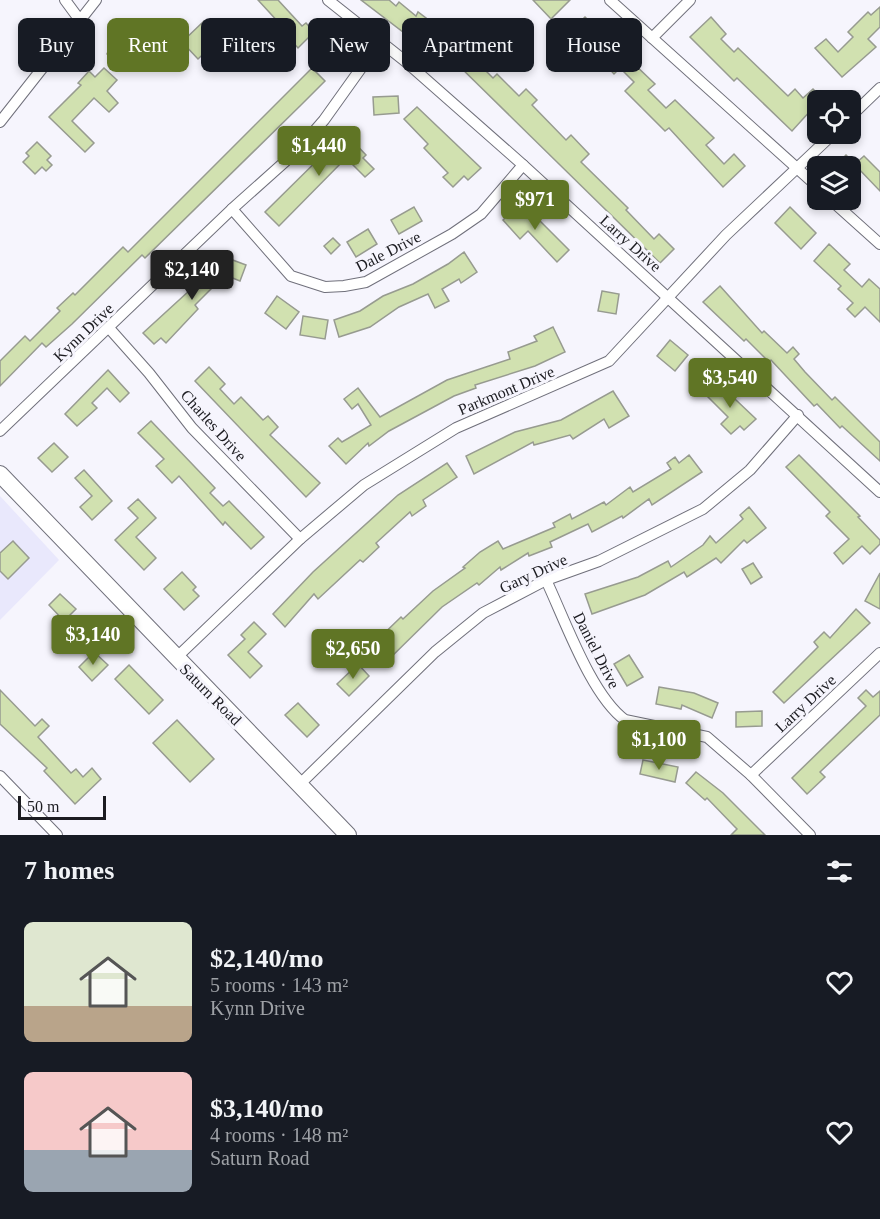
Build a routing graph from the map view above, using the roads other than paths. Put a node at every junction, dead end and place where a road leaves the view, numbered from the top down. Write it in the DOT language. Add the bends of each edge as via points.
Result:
graph roads {
  1 [pos="65,0"];
  2 [pos="96,0"];
  3 [pos="328,0"];
  4 [pos="610,0"];
  5 [pos="690,0"];
  6 [pos="78,18"];
  7 [pos="80,18"];
  8 [pos="349,18"];
  9 [pos="652,38"];
  10 [pos="390,51"];
  11 [pos="38,72"];
  12 [pos="358,72"];
  13 [pos="880,88"];
  14 [pos="861,106"];
  15 [pos="0,122"];
  16 [pos="822,144"];
  17 [pos="523,165"];
  18 [pos="797,168"];
  19 [pos="807,177"];
  20 [pos="232,209"];
  21 [pos="842,210"];
  22 [pos="880,244"];
  23 [pos="669,299"];
  24 [pos="109,328"];
  25 [pos="798,415"];
  26 [pos="0,431"];
  27 [pos="0,474"];
  28 [pos="880,492"];
  29 [pos="300,539"];
  30 [pos="546,580"];
  31 [pos="880,653"];
  32 [pos="176,658"];
  33 [pos="751,774"];
  34 [pos="0,776"];
  35 [pos="299,785"];
  36 [pos="57,835"];
  37 [pos="348,835"];
  38 [pos="810,835"];
  1 -- 6 [label="street"];
  2 -- 7 [label="street"];
  3 -- 8 [label="street, Larry Drive"];
  4 -- 9 [label="street"];
  5 -- 9 [label="street"];
  9 -- 18 [label="street"];
  10 -- 17 [label="street, Larry Drive"];
  11 -- 15 [label="street"];
  12 -- 20 [label="street, Kynn Drive" via="298,150"];
  13 -- 14 [label="street"];
  16 -- 18 [label="street, Parkmont Drive"];
  17 -- 20 [label="street, Dale Drive" via="481,214 452,234 366,282 344,286 325,287 291,276"];
  17 -- 23 [label="street, Larry Drive"];
  18 -- 19 [label="street"];
  18 -- 23 [label="street, Parkmont Drive" via="726,235"];
  20 -- 24 [label="street, Kynn Drive"];
  21 -- 22 [label="street"];
  23 -- 25 [label="street, Larry Drive"];
  23 -- 29 [label="street, Parkmont Drive" via="609,361 456,428 364,485"];
  24 -- 26 [label="street, Kynn Drive"];
  24 -- 29 [label="street, Charles Drive" via="192,428"];
  25 -- 28 [label="street, Larry Drive"];
  25 -- 30 [label="street, Gary Drive" via="750,470 703,509 599,561"];
  27 -- 32 [label="street, Saturn Road"];
  29 -- 32 [label="street, Parkmont Drive"];
  30 -- 33 [label="street, Daniel Drive" via="600,694 614,711 625,720 706,738"];
  30 -- 35 [label="street, Gary Drive" via="483,613 435,652"];
  31 -- 33 [label="street, Larry Drive"];
  32 -- 35 [label="street, Saturn Road"];
  33 -- 38 [label="street, Daniel Drive"];
  34 -- 36 [label="street"];
  35 -- 37 [label="street, Saturn Road"];
}
